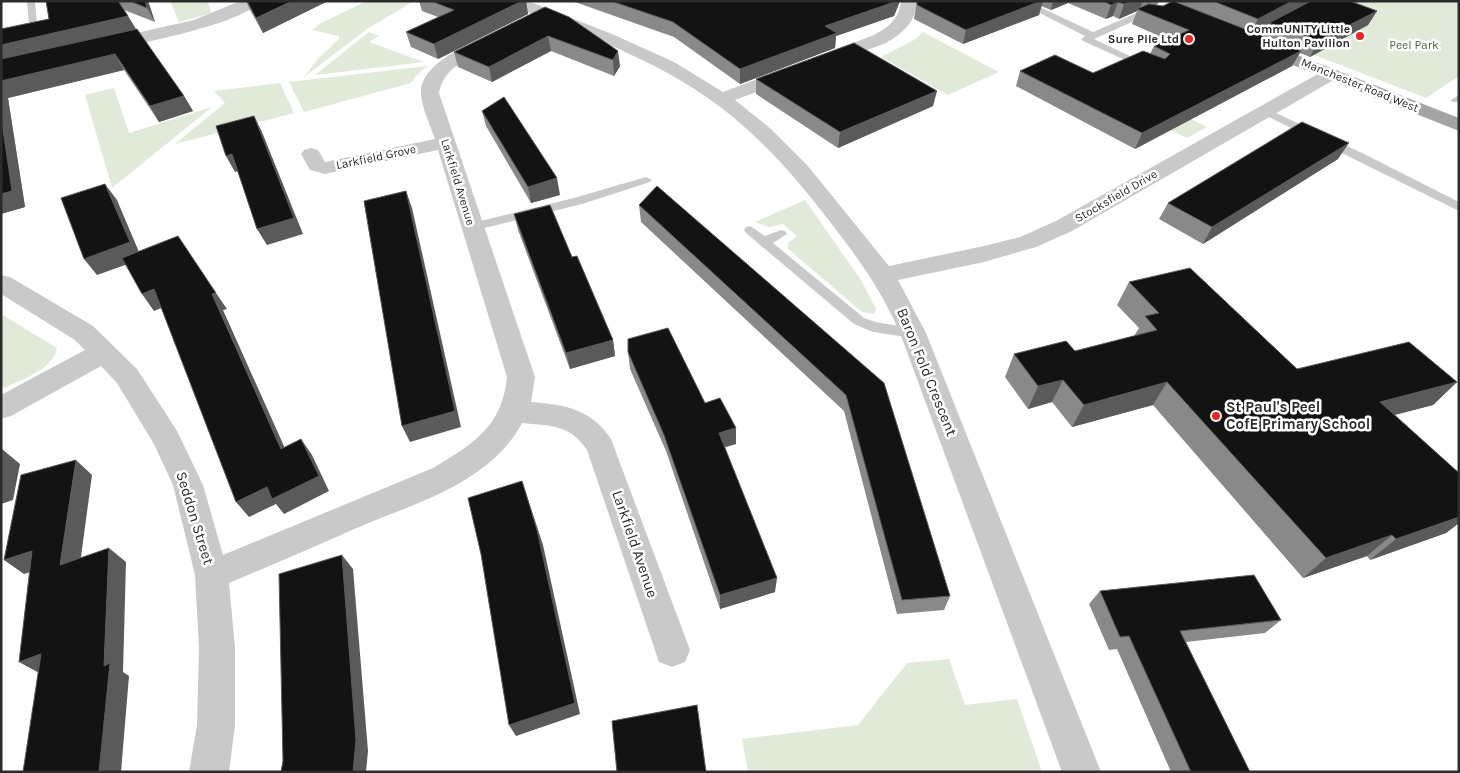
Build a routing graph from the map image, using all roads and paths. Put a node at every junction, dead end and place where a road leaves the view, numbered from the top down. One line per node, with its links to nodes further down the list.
1 (30, 1): 9 (lane)
2 (252, 1): 13 (street)
3 (513, 1): 7 (street, Baron Fold Crescent)
4 (909, 1): 16 (street)
5 (1020, 1): 11 (lane)
6 (1161, 8): 11 (lane)
7 (546, 14): 16 (street, Baron Fold Crescent); 19 (street, Larkfield Avenue)
8 (1292, 16): 12 (lane)
9 (34, 24)
10 (1229, 33): 12 (main road, Manchester Road West)
11 (1093, 36): 14 (lane)
12 (1246, 40): 15 (main road, Manchester Road West)
13 (89, 50)
14 (1157, 70)
15 (1331, 74): 17 (street, Stocksfield Drive); 18 (main road, Manchester Road West)
16 (722, 100): 27 (street, Baron Fold Crescent)
17 (1265, 111): 22 (lane); 27 (street, Stocksfield Drive)
18 (1459, 125)
19 (447, 142): 20 (street, Larkfield Grove); 23 (street, Larkfield Avenue)
20 (311, 154)
21 (646, 180): 23 (lane)
22 (1459, 207)
23 (472, 227): 32 (street, Larkfield Avenue)
24 (750, 230): 26 (lane)
25 (781, 234): 26 (lane)
26 (764, 242): 29 (lane)
27 (883, 275): 29 (street, Baron Fold Crescent)
28 (1, 283): 30 (street, Seddon Street)
29 (913, 333): 36 (street, Baron Fold Crescent)
30 (104, 352): 31 (street); 33 (street, Seddon Street)
31 (1, 408)
32 (515, 411): 33 (street, Larkfield Avenue); 34 (street, Larkfield Avenue)
33 (212, 575): 35 (street, Seddon Street)
34 (672, 650)
35 (209, 772)
36 (1082, 772)

